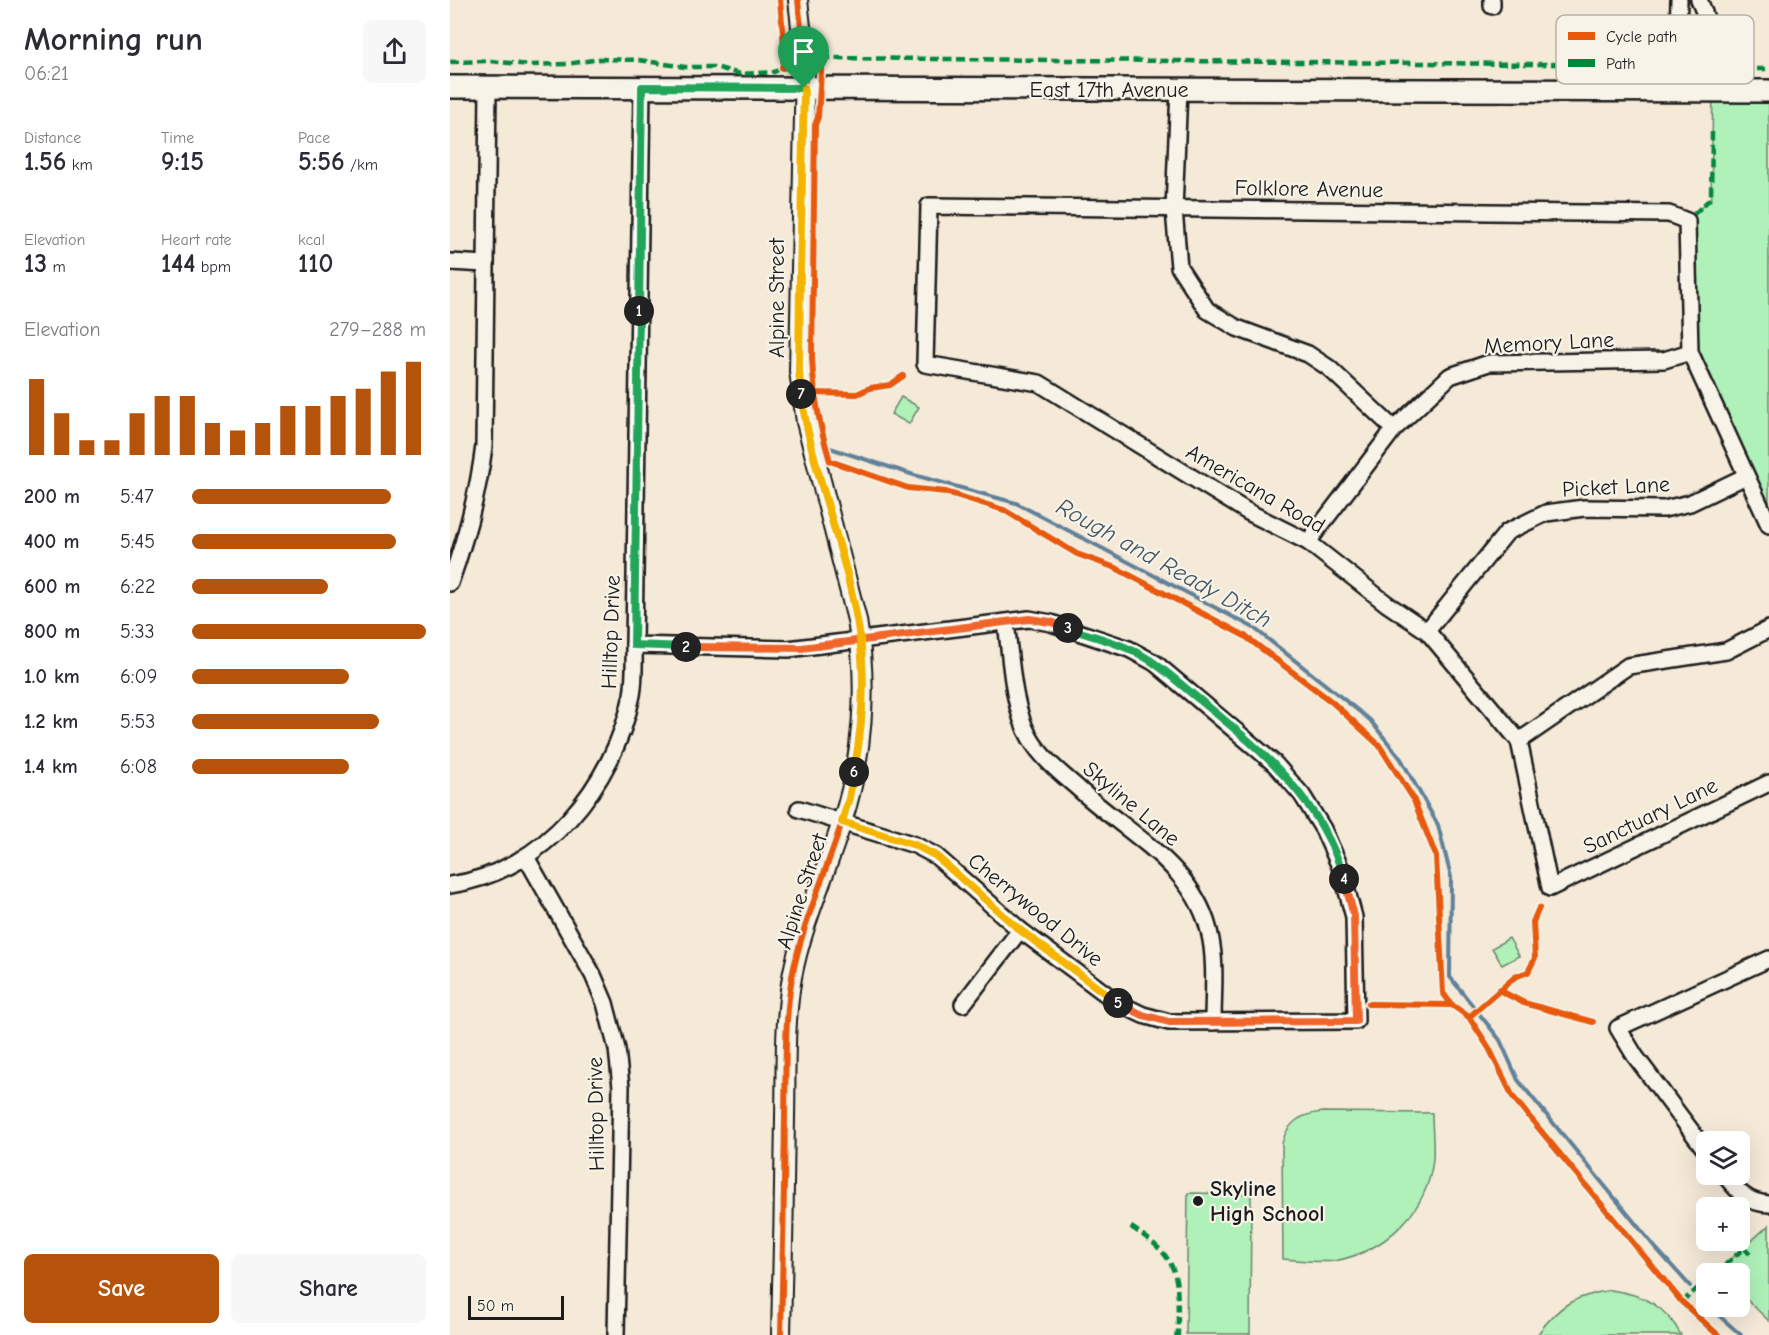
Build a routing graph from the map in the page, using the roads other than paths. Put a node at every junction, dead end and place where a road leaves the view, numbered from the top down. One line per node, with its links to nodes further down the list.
1 (798, 0): 11 (street, Alpine Street)
2 (1679, 0): 4 (street)
3 (1699, 0): 5 (street)
4 (1679, 15)
5 (1707, 15)
6 (1680, 84): 13 (street)
7 (1713, 84): 14 (street)
8 (450, 87): 9 (main road, East 17th Avenue)
9 (488, 87): 10 (main road, East 17th Avenue); 19 (street)
10 (642, 87): 11 (main road, East 17th Avenue); 30 (street, Hilltop Drive)
11 (804, 88): 12 (main road, East 17th Avenue); 29 (street, Alpine Street)
12 (1179, 89): 13 (main road, East 17th Avenue); 17 (street)
13 (1680, 90): 14 (main road, East 17th Avenue)
14 (1713, 91): 15 (main road, East 17th Avenue)
15 (1769, 91)
16 (929, 206): 17 (street, Folklore Avenue); 24 (street, Americana Road)
17 (1174, 210): 20 (street, Folklore Avenue); 21 (street)
18 (450, 262): 19 (street)
19 (486, 264): 25 (street)
20 (1690, 352): 21 (street, Memory Lane); 22 (street)
21 (1394, 429): 24 (street, Memory Lane)
22 (1746, 476): 23 (street); 28 (street, Picket Lane)
23 (1769, 525)
24 (1308, 542): 28 (street, Americana Road)
25 (450, 583)
26 (1006, 623): 29 (street); 41 (street, Skyline Lane); 41 (street, Cherrywood Drive)
27 (1769, 629): 31 (street)
28 (1427, 631): 31 (street, Americana Road)
29 (861, 641): 30 (street); 34 (street, Alpine Street)
30 (634, 645): 35 (street, Hilltop Drive)
31 (1520, 741): 37 (street, Americana Road)
32 (1769, 783): 37 (street, Sanctuary Lane)
33 (799, 808): 34 (street, Cherrywood Drive)
34 (842, 822): 38 (street, Cherrywood Drive); 46 (street, Alpine Street)
35 (526, 857): 36 (street); 45 (street, Hilltop Drive)
36 (450, 885)
37 (1550, 888)
38 (1020, 930): 40 (street); 41 (street, Cherrywood Drive)
39 (1769, 959): 42 (street)
40 (963, 1004)
41 (1213, 1022)
42 (1696, 1137)
43 (1733, 1185): 44 (street)
44 (1769, 1204)
45 (616, 1335)
46 (781, 1335)

